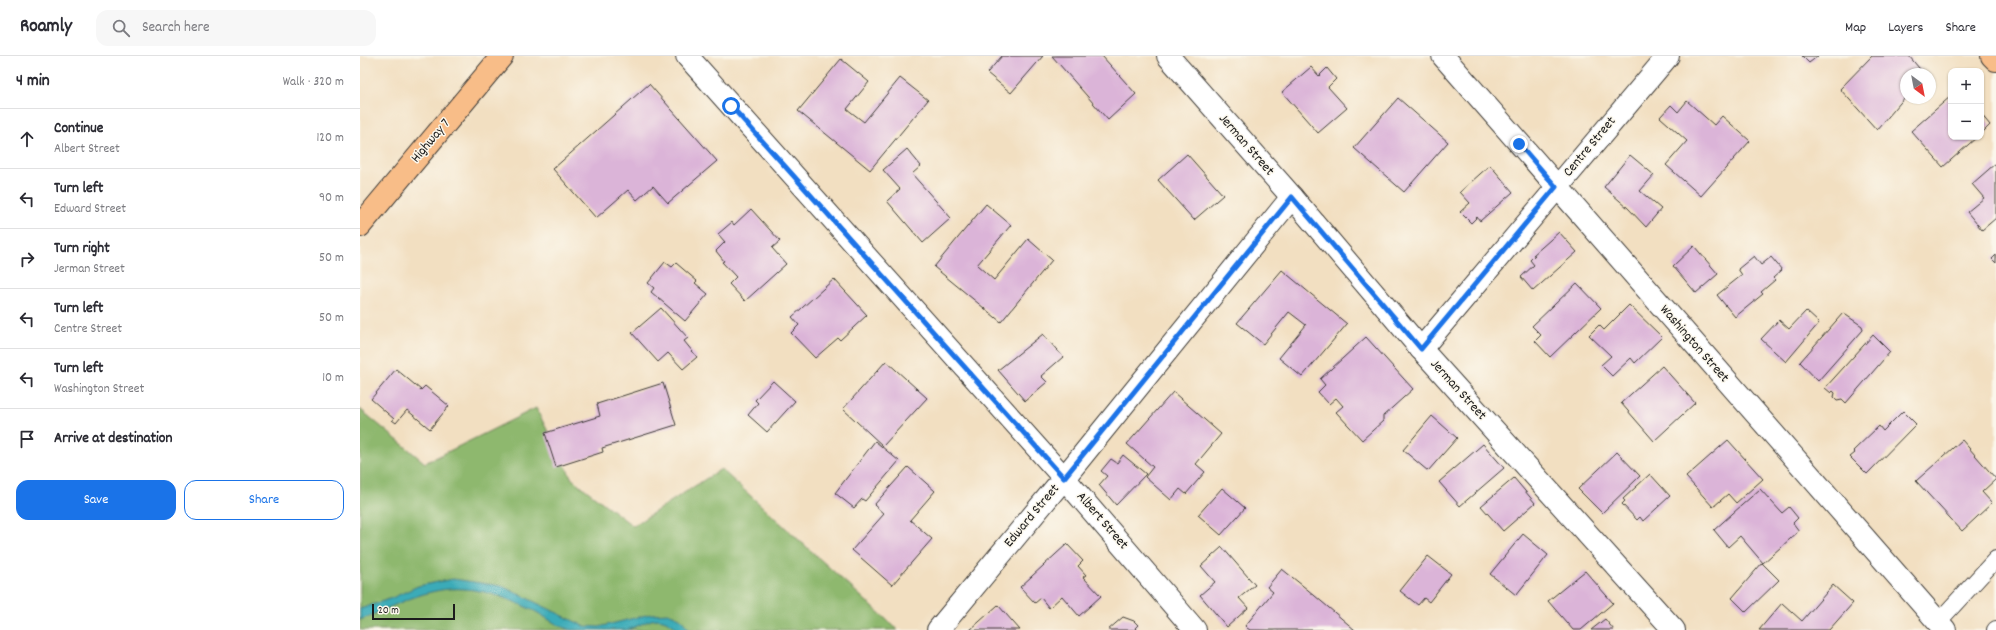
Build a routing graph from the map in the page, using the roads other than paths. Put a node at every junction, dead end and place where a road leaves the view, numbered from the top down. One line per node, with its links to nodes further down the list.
1 (502, 56): 10 (main road, Highway 7)
2 (687, 56): 12 (street, Albert Street)
3 (1168, 56): 9 (street, Jerman Street)
4 (1443, 56): 8 (street, Washington Street)
5 (1668, 56): 8 (street, Centre Street)
6 (1992, 56): 7 (main road)
7 (1996, 60)
8 (1556, 187): 11 (street, Centre Street); 14 (street, Washington Street)
9 (1292, 197): 11 (street, Jerman Street); 12 (street, Edward Street)
10 (360, 226)
11 (1421, 349): 17 (street, Jerman Street)
12 (1064, 478): 15 (street, Edward Street); 16 (street, Albert Street)
13 (1996, 559): 14 (lane)
14 (1942, 626)
15 (938, 630)
16 (1196, 630)
17 (1674, 630)

